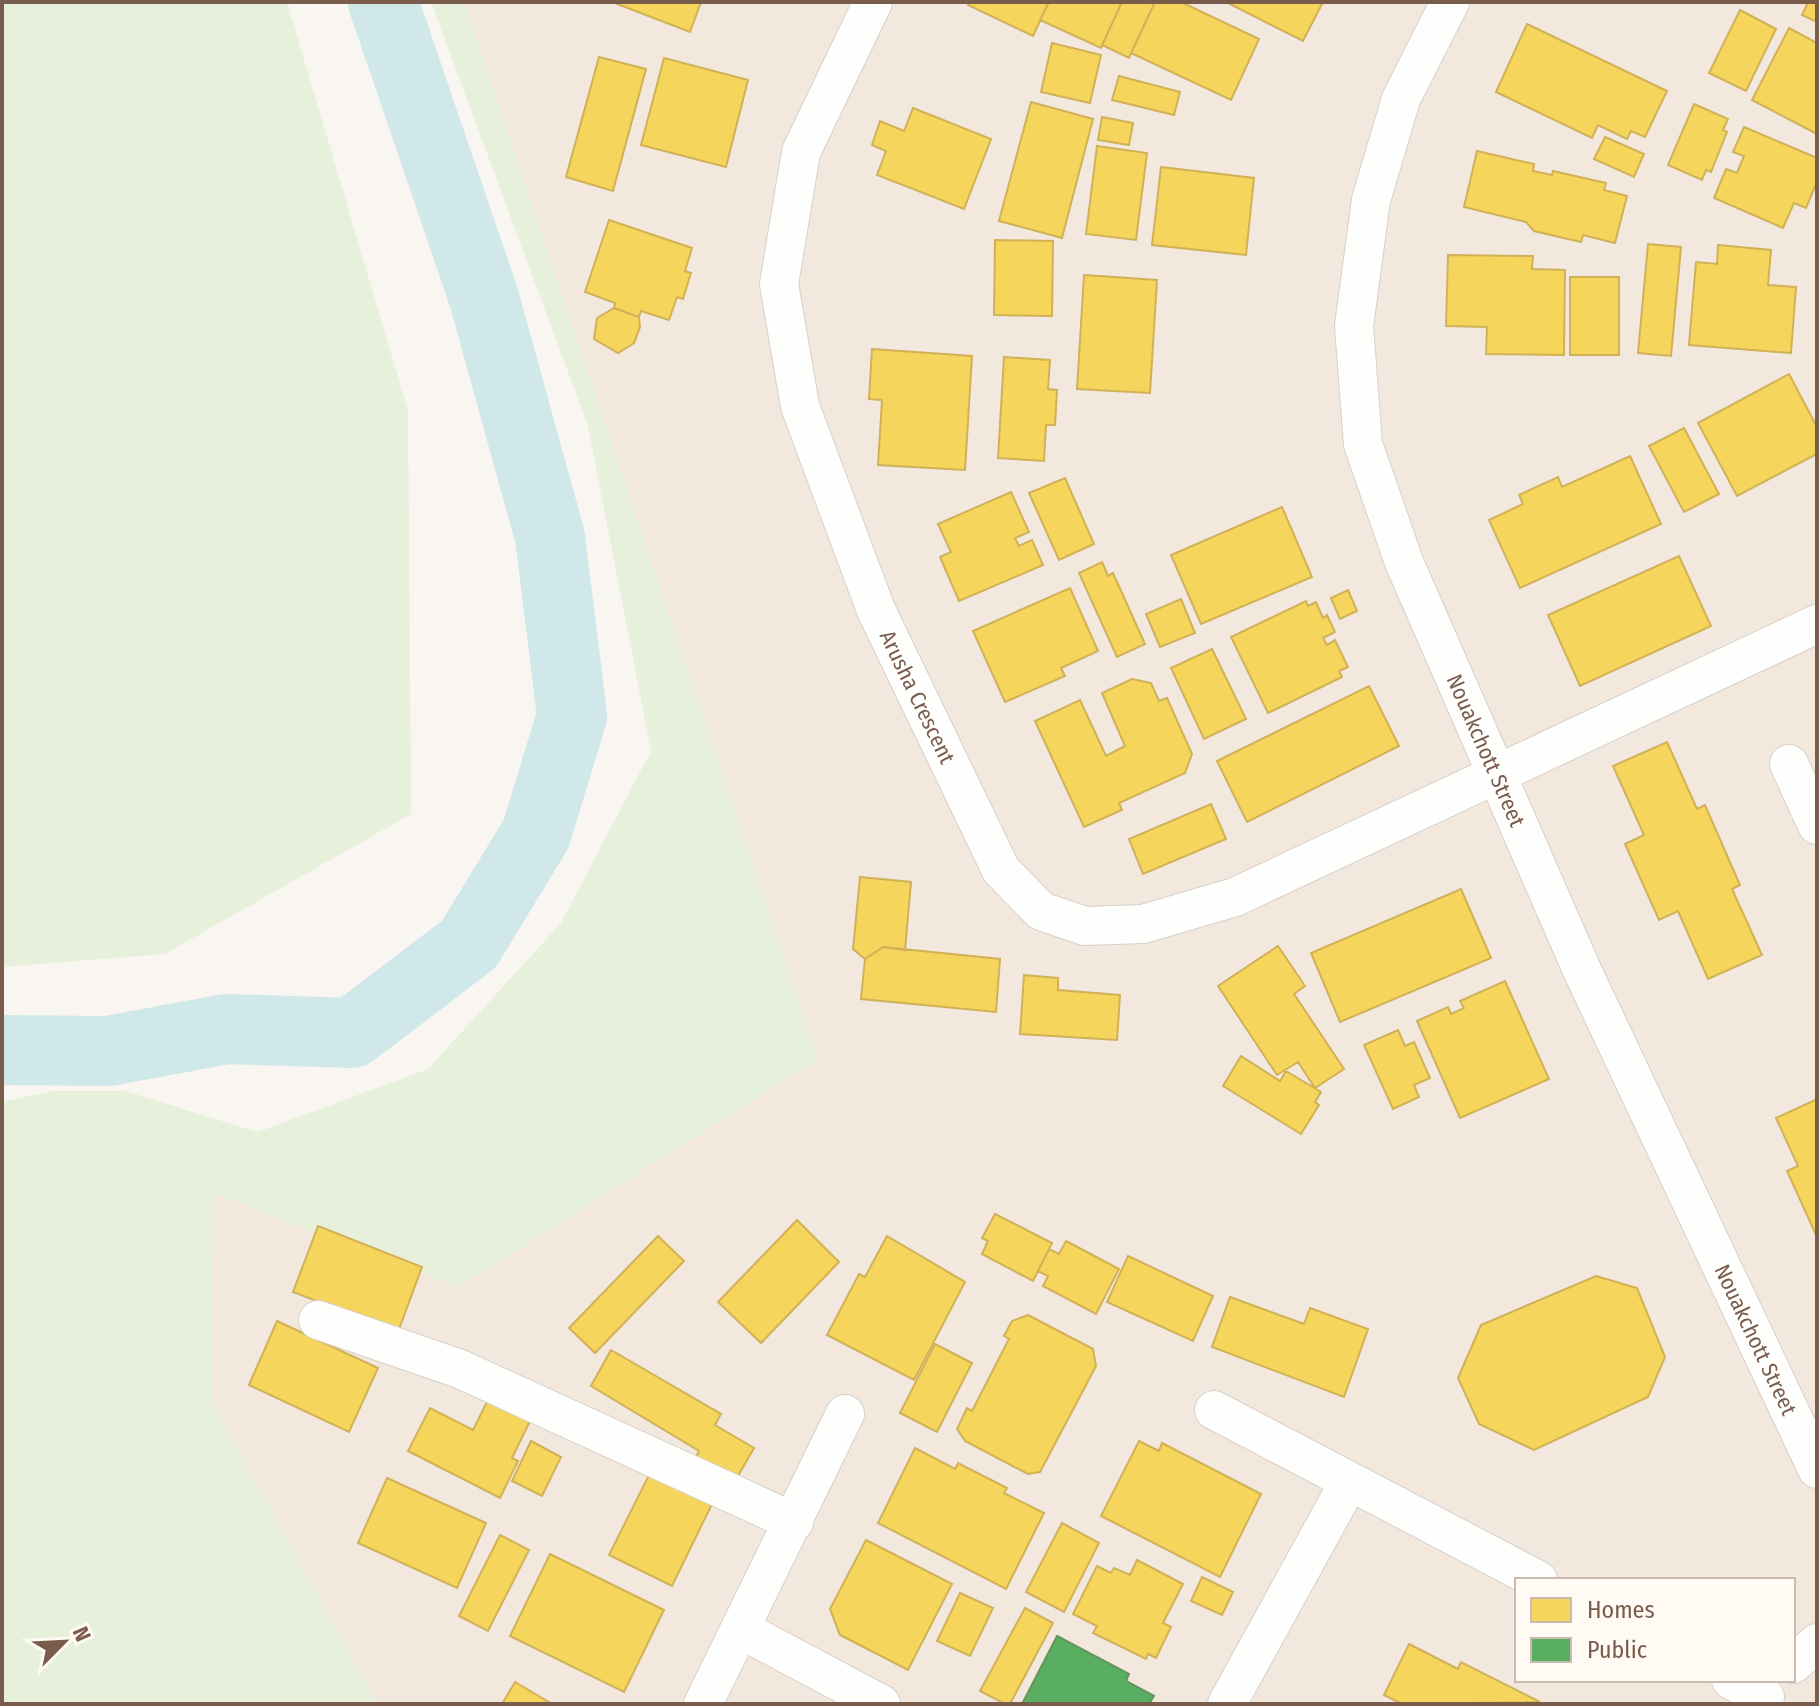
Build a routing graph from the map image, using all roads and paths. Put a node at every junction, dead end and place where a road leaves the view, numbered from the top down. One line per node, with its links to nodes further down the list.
1 (873, 2): 5 (street, Arusha Crescent)
2 (1450, 2): 5 (street, Nouakchott Street)
3 (1817, 624): 5 (street, Arusha Crescent)
4 (1789, 764): 6 (street)
5 (1496, 773): 10 (street, Nouakchott Street)
6 (1817, 825)
7 (318, 1320): 12 (street)
8 (1214, 1410): 11 (street)
9 (845, 1414): 12 (street)
10 (1817, 1469)
11 (1349, 1482): 13 (street); 21 (street)
12 (794, 1522): 14 (street)
13 (1534, 1578)
14 (742, 1630): 19 (street); 20 (street)
15 (1817, 1643): 16 (street)
16 (1795, 1662)
17 (1736, 1682): 18 (street)
18 (1768, 1694)
19 (703, 1704)
20 (881, 1704)
21 (1227, 1704)

